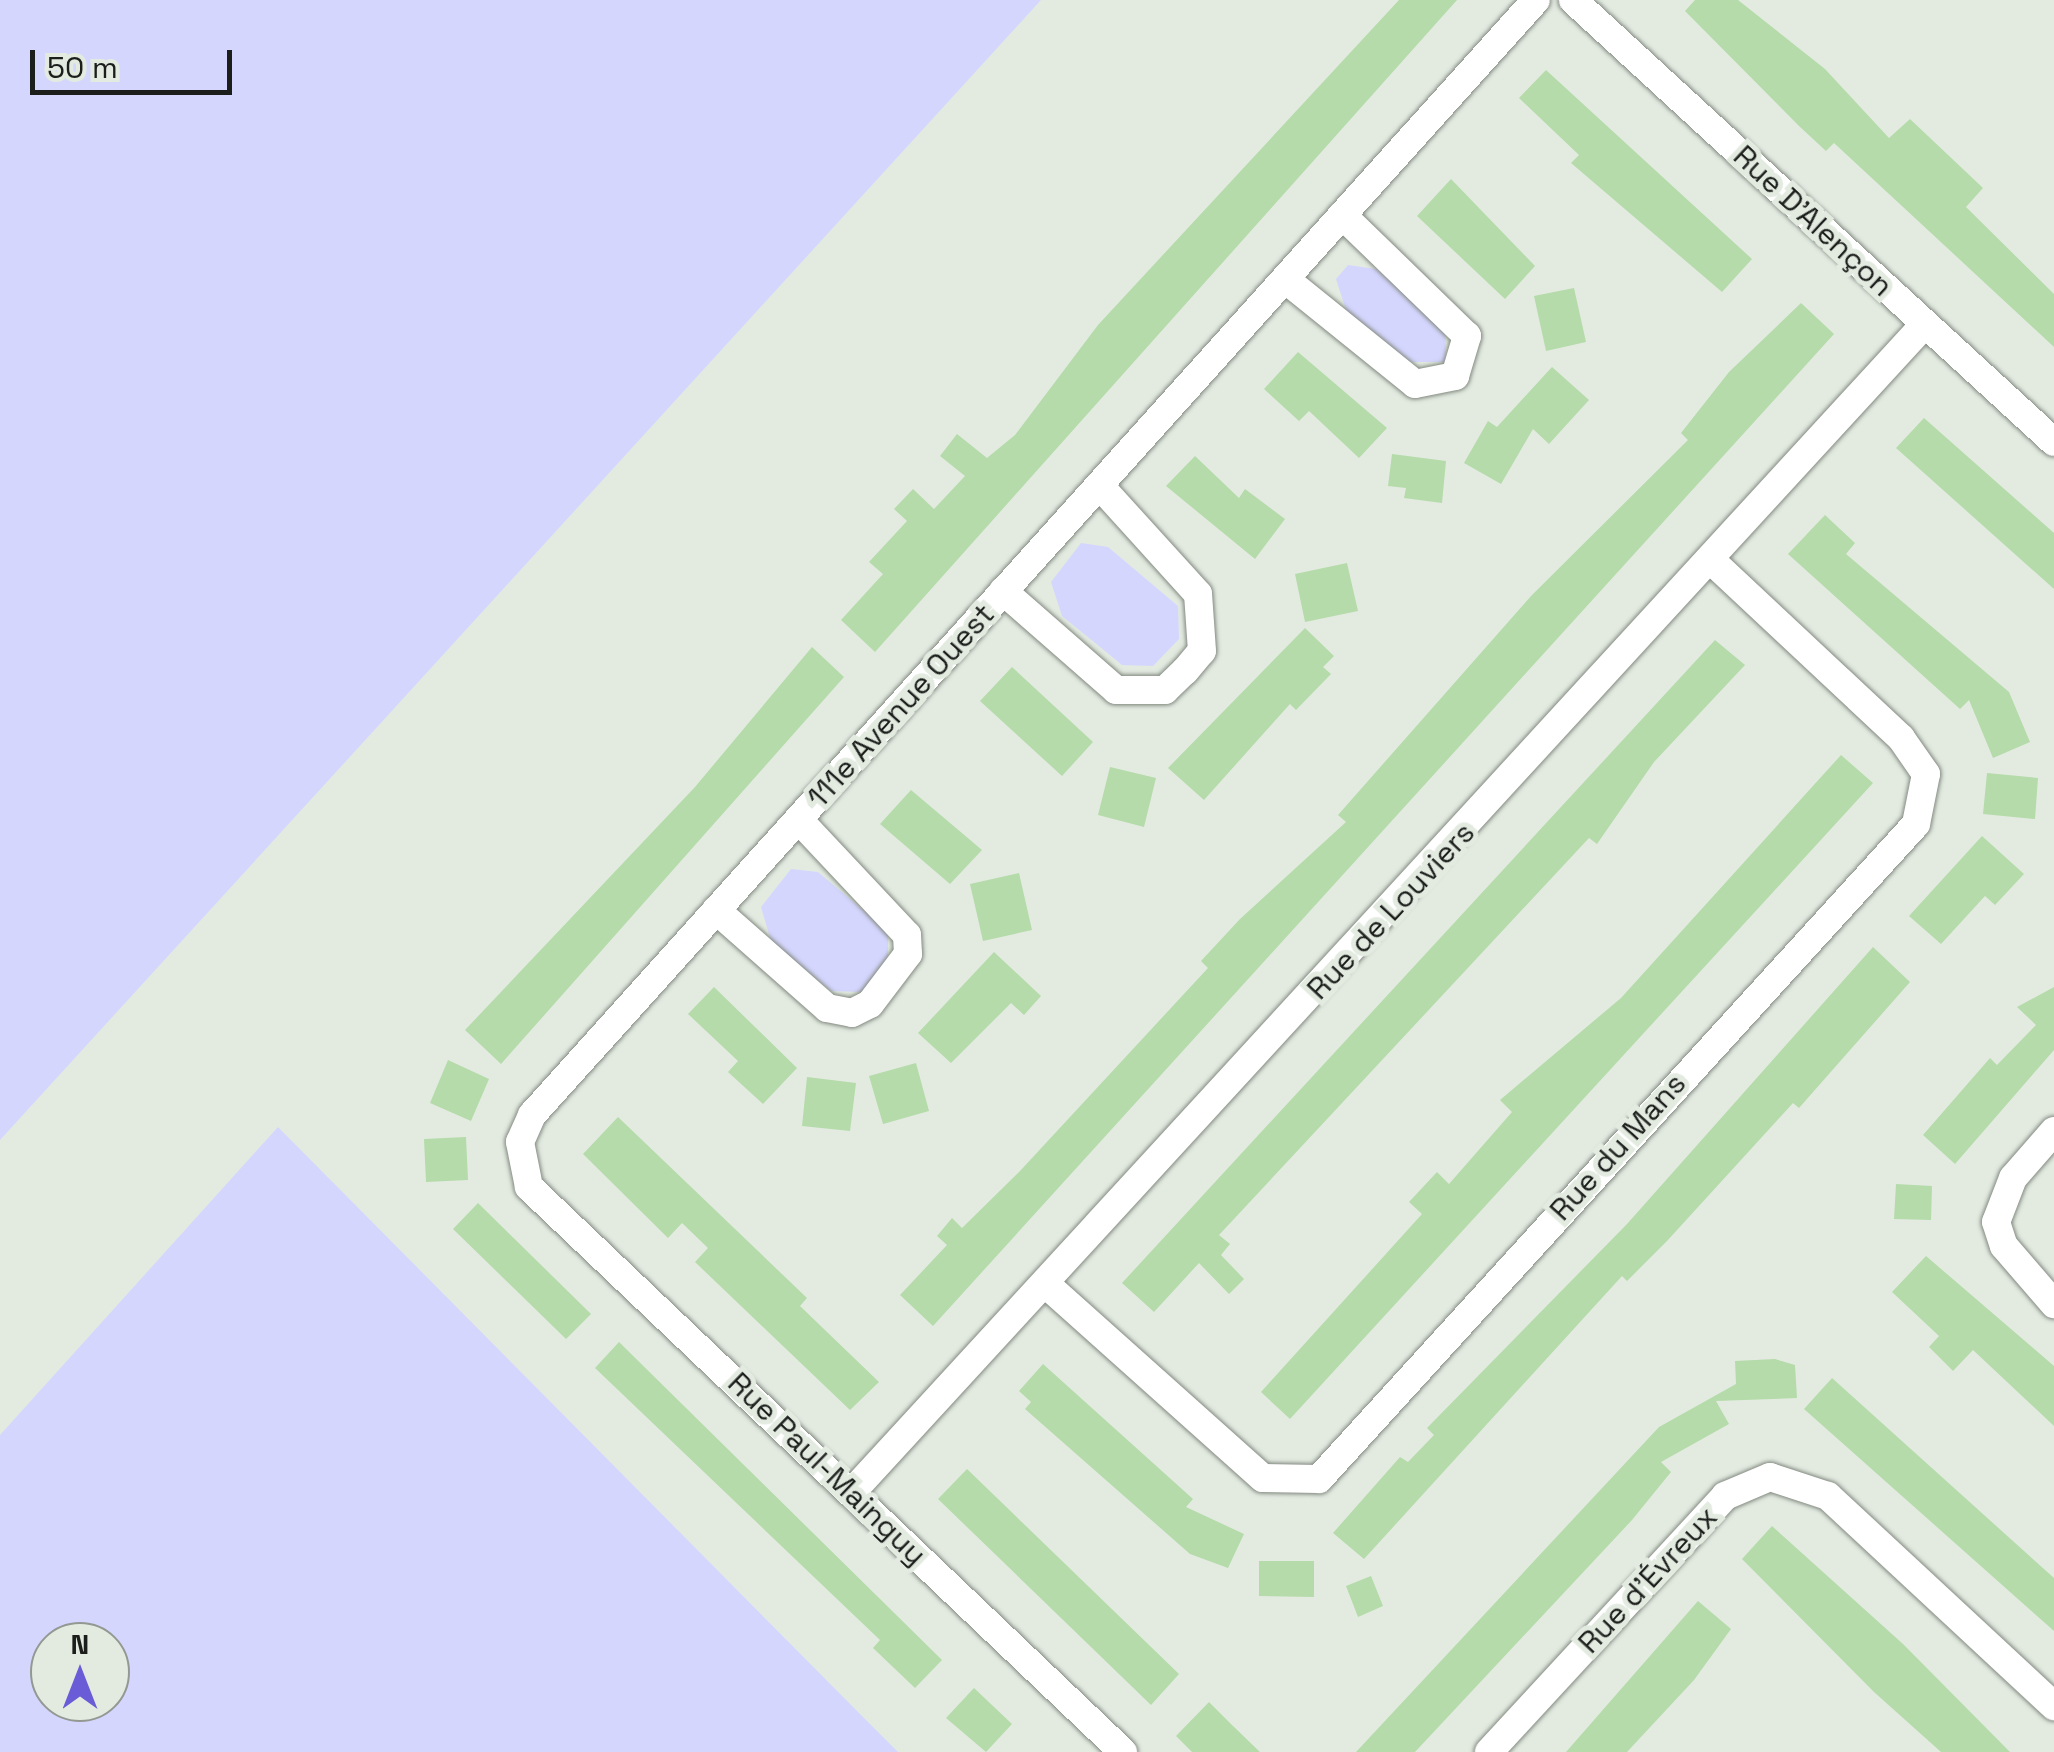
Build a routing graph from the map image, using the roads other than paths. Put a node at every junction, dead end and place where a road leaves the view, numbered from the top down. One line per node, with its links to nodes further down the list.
1 (1536, 0): 3 (street, 111e Avenue Ouest)
2 (1572, 0): 5 (street, Rue D'Alençon)
3 (1342, 215): 4 (street, 111e Avenue Ouest); 4 (street)
4 (1285, 279): 7 (street, 111e Avenue Ouest)
5 (1925, 324): 6 (street, Rue D'Alençon); 8 (street, Rue de Louviers)
6 (2054, 442)
7 (1099, 485): 9 (street, 111e Avenue Ouest); 9 (street, 111e Avenue Ouest)
8 (1712, 562): 14 (street, Rue de Louviers); 14 (street, Rue du Mans)
9 (1004, 591): 10 (street, 111e Avenue Ouest)
10 (799, 820): 11 (street, 111e Avenue Ouest); 11 (street, 111e Avenue Ouest)
11 (716, 910): 13 (street, 111e Avenue Ouest)
12 (2054, 1131): 15 (street)
13 (529, 1187): 16 (street, Rue Paul-Mainguy)
14 (1048, 1286): 16 (street, Rue de Louviers)
15 (2054, 1304)
16 (852, 1493): 18 (street, Rue Paul-Mainguy)
17 (2054, 1706): 19 (street, Rue d'Évreux)
18 (1122, 1752)
19 (1489, 1752)

